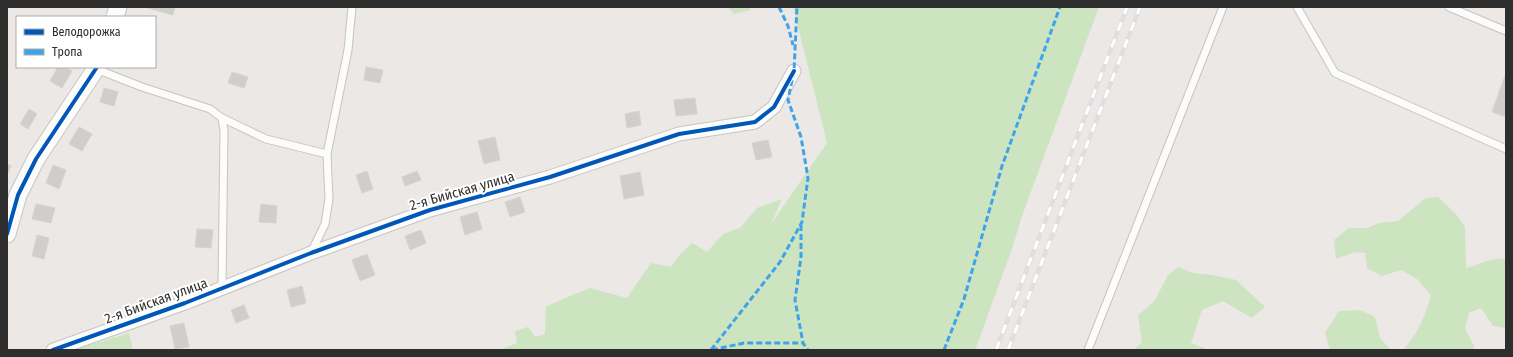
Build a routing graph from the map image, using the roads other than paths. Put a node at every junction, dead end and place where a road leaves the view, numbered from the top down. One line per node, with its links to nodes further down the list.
1 (352, 7): 10 (lane)
2 (1223, 7): 15 (lane)
3 (1297, 7): 9 (lane)
4 (1449, 7): 5 (lane)
5 (1506, 31)
6 (97, 68): 8 (lane); 11 (street)
7 (794, 71): 12 (street, 2-я Бийская улица)
8 (222, 118): 10 (lane); 13 (lane)
9 (1506, 149)
10 (327, 154): 12 (lane)
11 (7, 234)
12 (312, 253): 13 (street, 2-я Бийская улица)
13 (222, 288): 14 (street, 2-я Бийская улица)
14 (53, 350)
15 (1088, 350)

